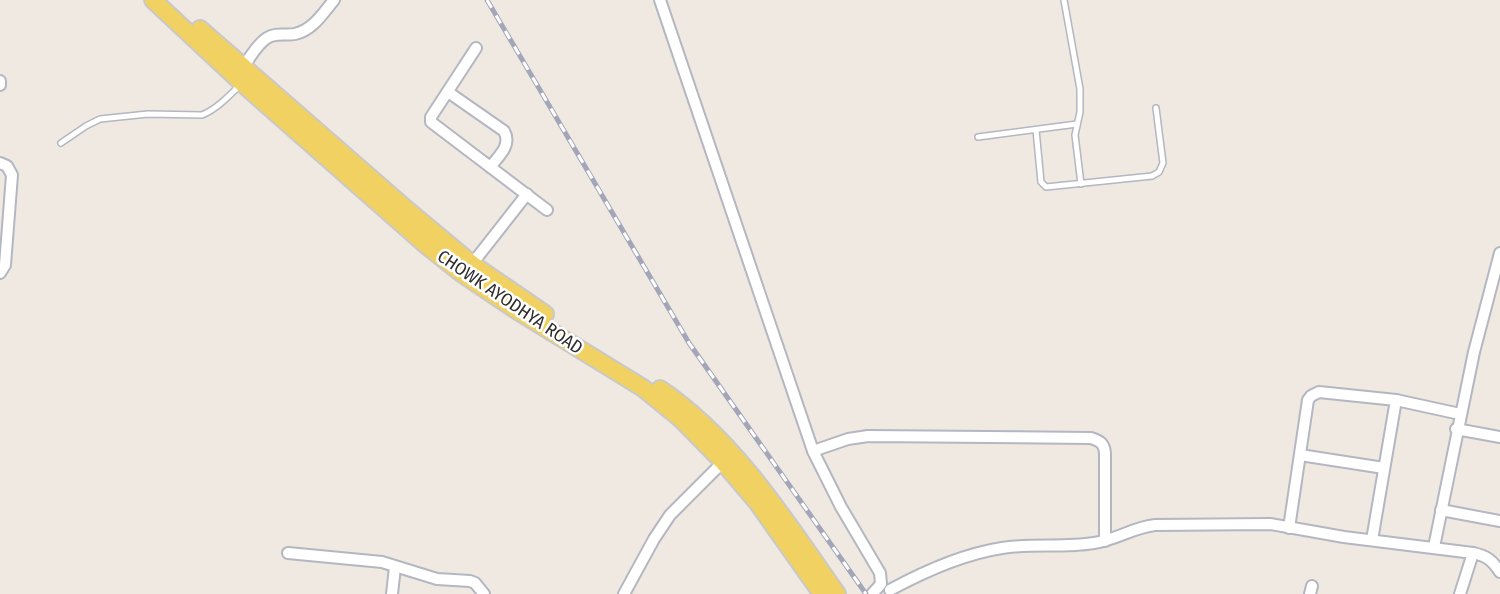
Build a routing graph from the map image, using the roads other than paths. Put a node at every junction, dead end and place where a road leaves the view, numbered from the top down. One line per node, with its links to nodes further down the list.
1 (153, 0): 7 (main road, CHOWK AYODHYA ROAD)
2 (168, 0): 7 (main road, CHOWK AYODHYA ROAD)
3 (334, 0): 7 (street)
4 (660, 0): 29 (street)
5 (1064, 0): 12 (lane)
6 (476, 48): 10 (street)
7 (242, 75): 15 (lane); 21 (main road, CHOWK AYODHYA ROAD)
8 (0, 81): 9 (street)
9 (0, 86)
10 (447, 92): 17 (street); 17 (street)
11 (1156, 108): 18 (lane)
12 (1077, 124): 13 (lane); 18 (lane)
13 (1036, 130): 14 (lane); 18 (lane)
14 (978, 137)
15 (61, 143)
16 (0, 163): 24 (street)
17 (490, 167): 19 (street)
18 (1081, 184)
19 (527, 194): 20 (street); 23 (street)
20 (547, 210)
21 (431, 239): 23 (main road, CHOWK AYODHYA ROAD); 31 (main road, CHOWK AYODHYA ROAD)
22 (1500, 254): 26 (street)
23 (472, 264): 48 (main road, CHOWK AYODHYA ROAD)
24 (0, 273)
25 (1396, 400): 26 (street); 30 (street); 32 (street)
26 (1460, 414): 27 (street)
27 (1456, 429): 28 (street); 33 (street)
28 (1500, 437)
29 (813, 451): 37 (street); 43 (street)
30 (1300, 455): 32 (street); 35 (street)
31 (723, 462): 46 (street); 47 (main road, CHOWK AYODHYA ROAD)
32 (1384, 468): 36 (street)
33 (1441, 510): 34 (street); 38 (street)
34 (1500, 521)
35 (1289, 528): 36 (street); 37 (street)
36 (1372, 540): 38 (street)
37 (1105, 541): 43 (street)
38 (1434, 547): 40 (street)
39 (288, 553): 41 (street)
40 (1473, 553): 42 (street); 50 (street)
41 (395, 567): 44 (street); 45 (street)
42 (1500, 572)
43 (889, 590): 49 (street)
44 (392, 594)
45 (484, 594)
46 (624, 594)
47 (822, 594)
48 (837, 594)
49 (872, 594)
50 (1460, 594)

